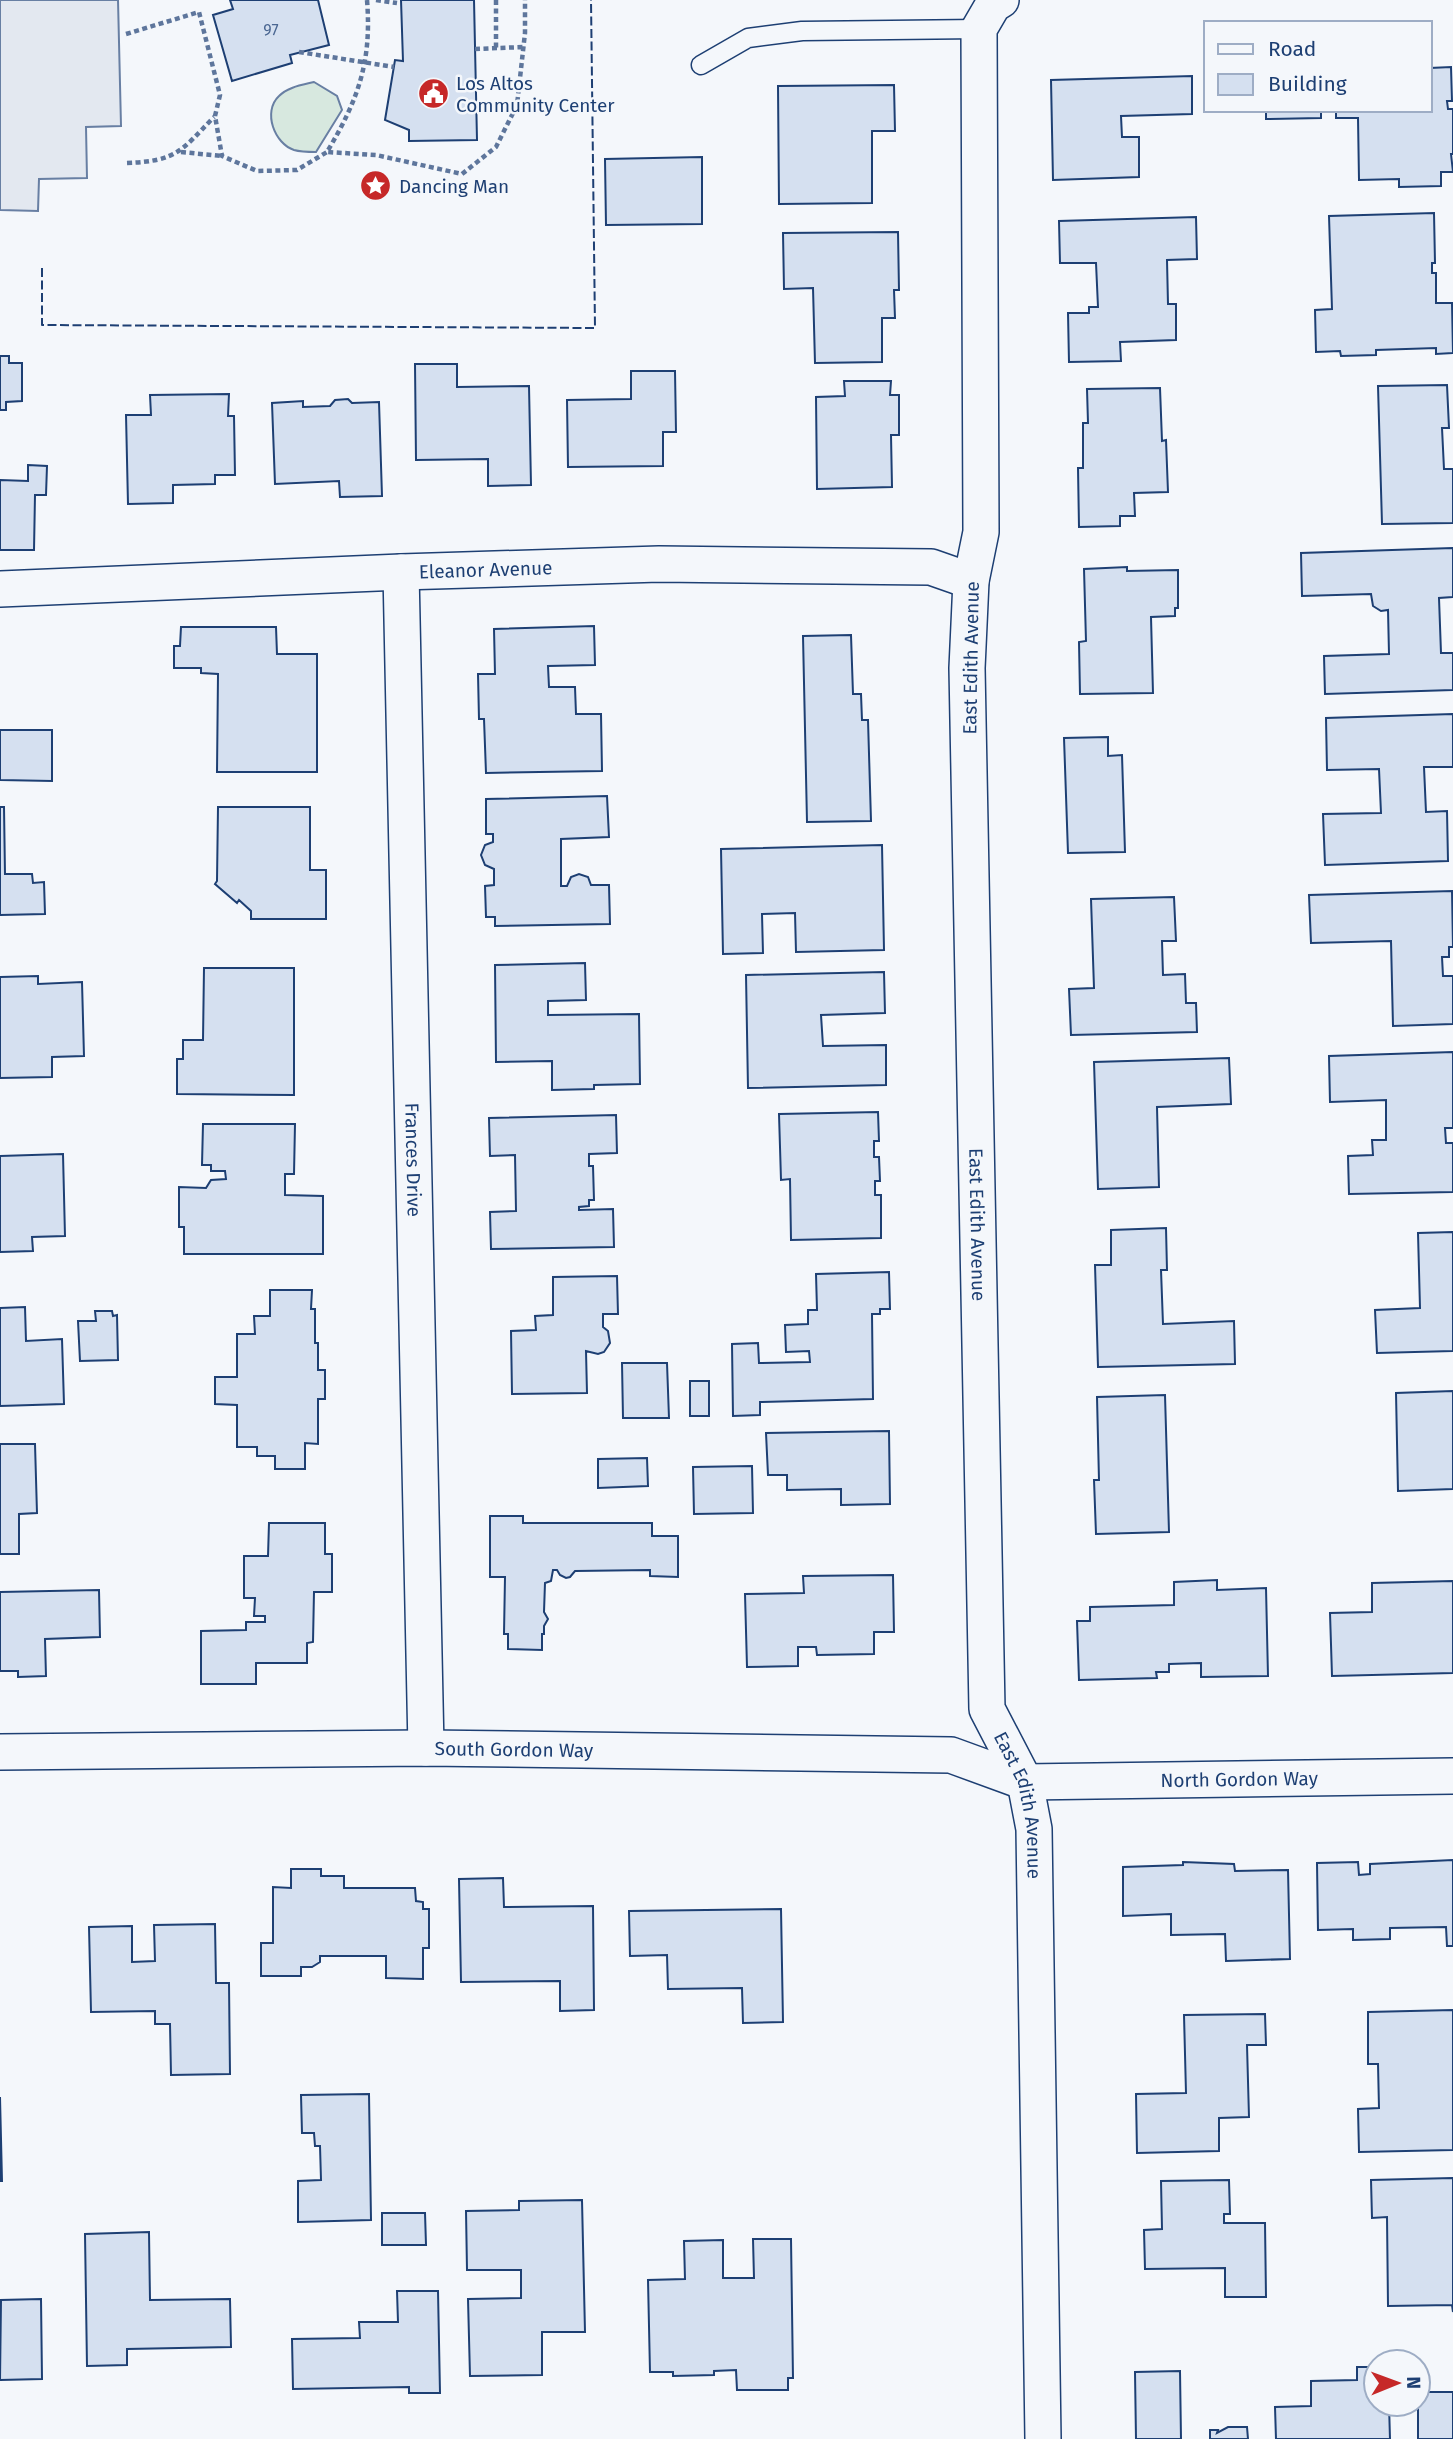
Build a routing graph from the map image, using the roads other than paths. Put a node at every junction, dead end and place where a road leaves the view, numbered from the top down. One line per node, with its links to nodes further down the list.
1 (991, 11): 2 (lane); 4 (street, East Edith Avenue)
2 (701, 65)
3 (401, 572): 4 (street, Eleanor Avenue); 5 (street, Eleanor Avenue); 6 (street, Frances Drive)
4 (971, 581): 9 (street, East Edith Avenue)
5 (0, 589)
6 (426, 1748): 7 (street, South Gordon Way); 9 (street, South Gordon Way)
7 (0, 1752)
8 (1453, 1776): 9 (street, North Gordon Way)
9 (1025, 1782): 10 (street, East Edith Avenue)
10 (1043, 2439)

